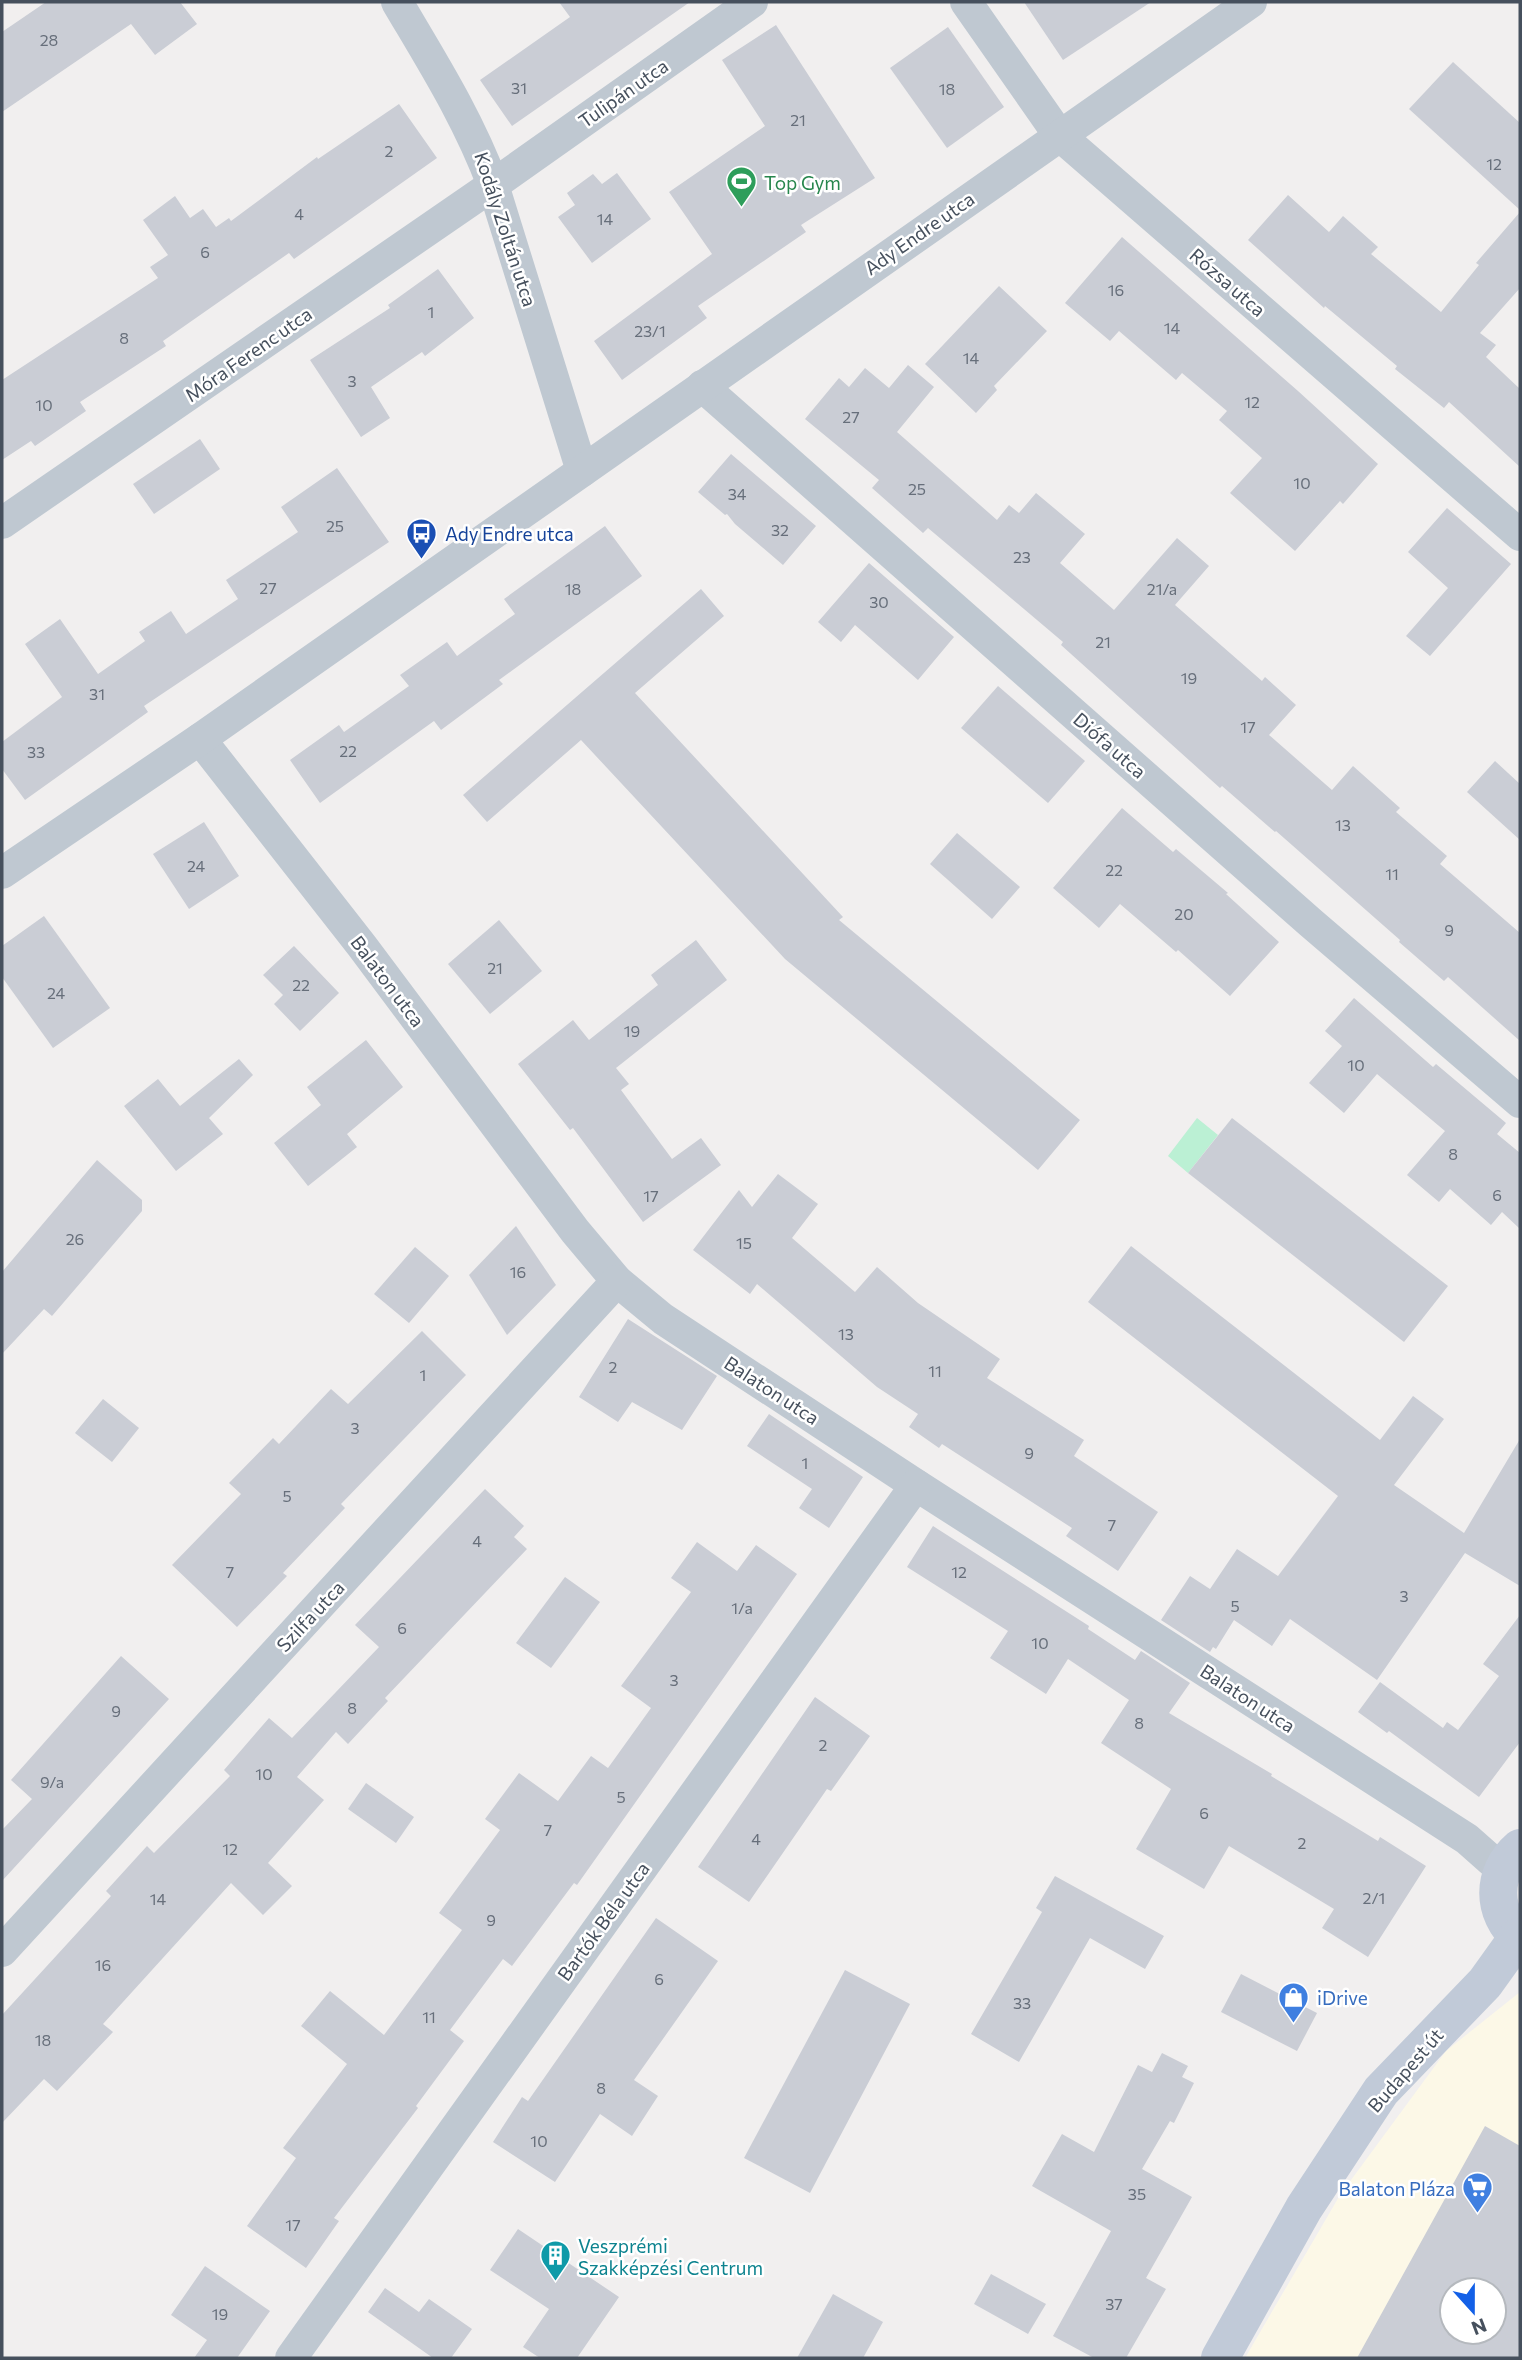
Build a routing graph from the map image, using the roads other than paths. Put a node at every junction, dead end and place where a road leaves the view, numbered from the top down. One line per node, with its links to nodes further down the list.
1 (397, 2): 6 (street, Kodály Zoltán utca)
2 (752, 2): 6 (street, Tulipán utca)
3 (966, 2): 5 (street, Rózsa utca)
4 (1251, 2): 5 (street, Ady Endre utca)
5 (1059, 135): 7 (street, Ady Endre utca); 10 (street, Rózsa utca)
6 (494, 185): 8 (street, Kodály Zoltán utca); 9 (street, Móra Ferenc utca)
7 (702, 386): 8 (street, Ady Endre utca); 13 (street, Diófa utca)
8 (582, 471): 11 (street, Ady Endre utca)
9 (2, 523)
10 (1520, 535)
11 (200, 739): 12 (street, Ady Endre utca); 14 (street, Balaton utca)
12 (4, 868)
13 (1520, 1101)
14 (617, 1281): 15 (street, Balaton utca); 18 (street, Szilfa utca)
15 (916, 1485): 16 (street, Balaton utca); 19 (street, Bartók Béla utca)
16 (1511, 1859): 17 (main road, Budapest út)
17 (1519, 1937): 20 (main road, Budapest út)
18 (2, 1951)
19 (291, 2358)
20 (1220, 2358)

